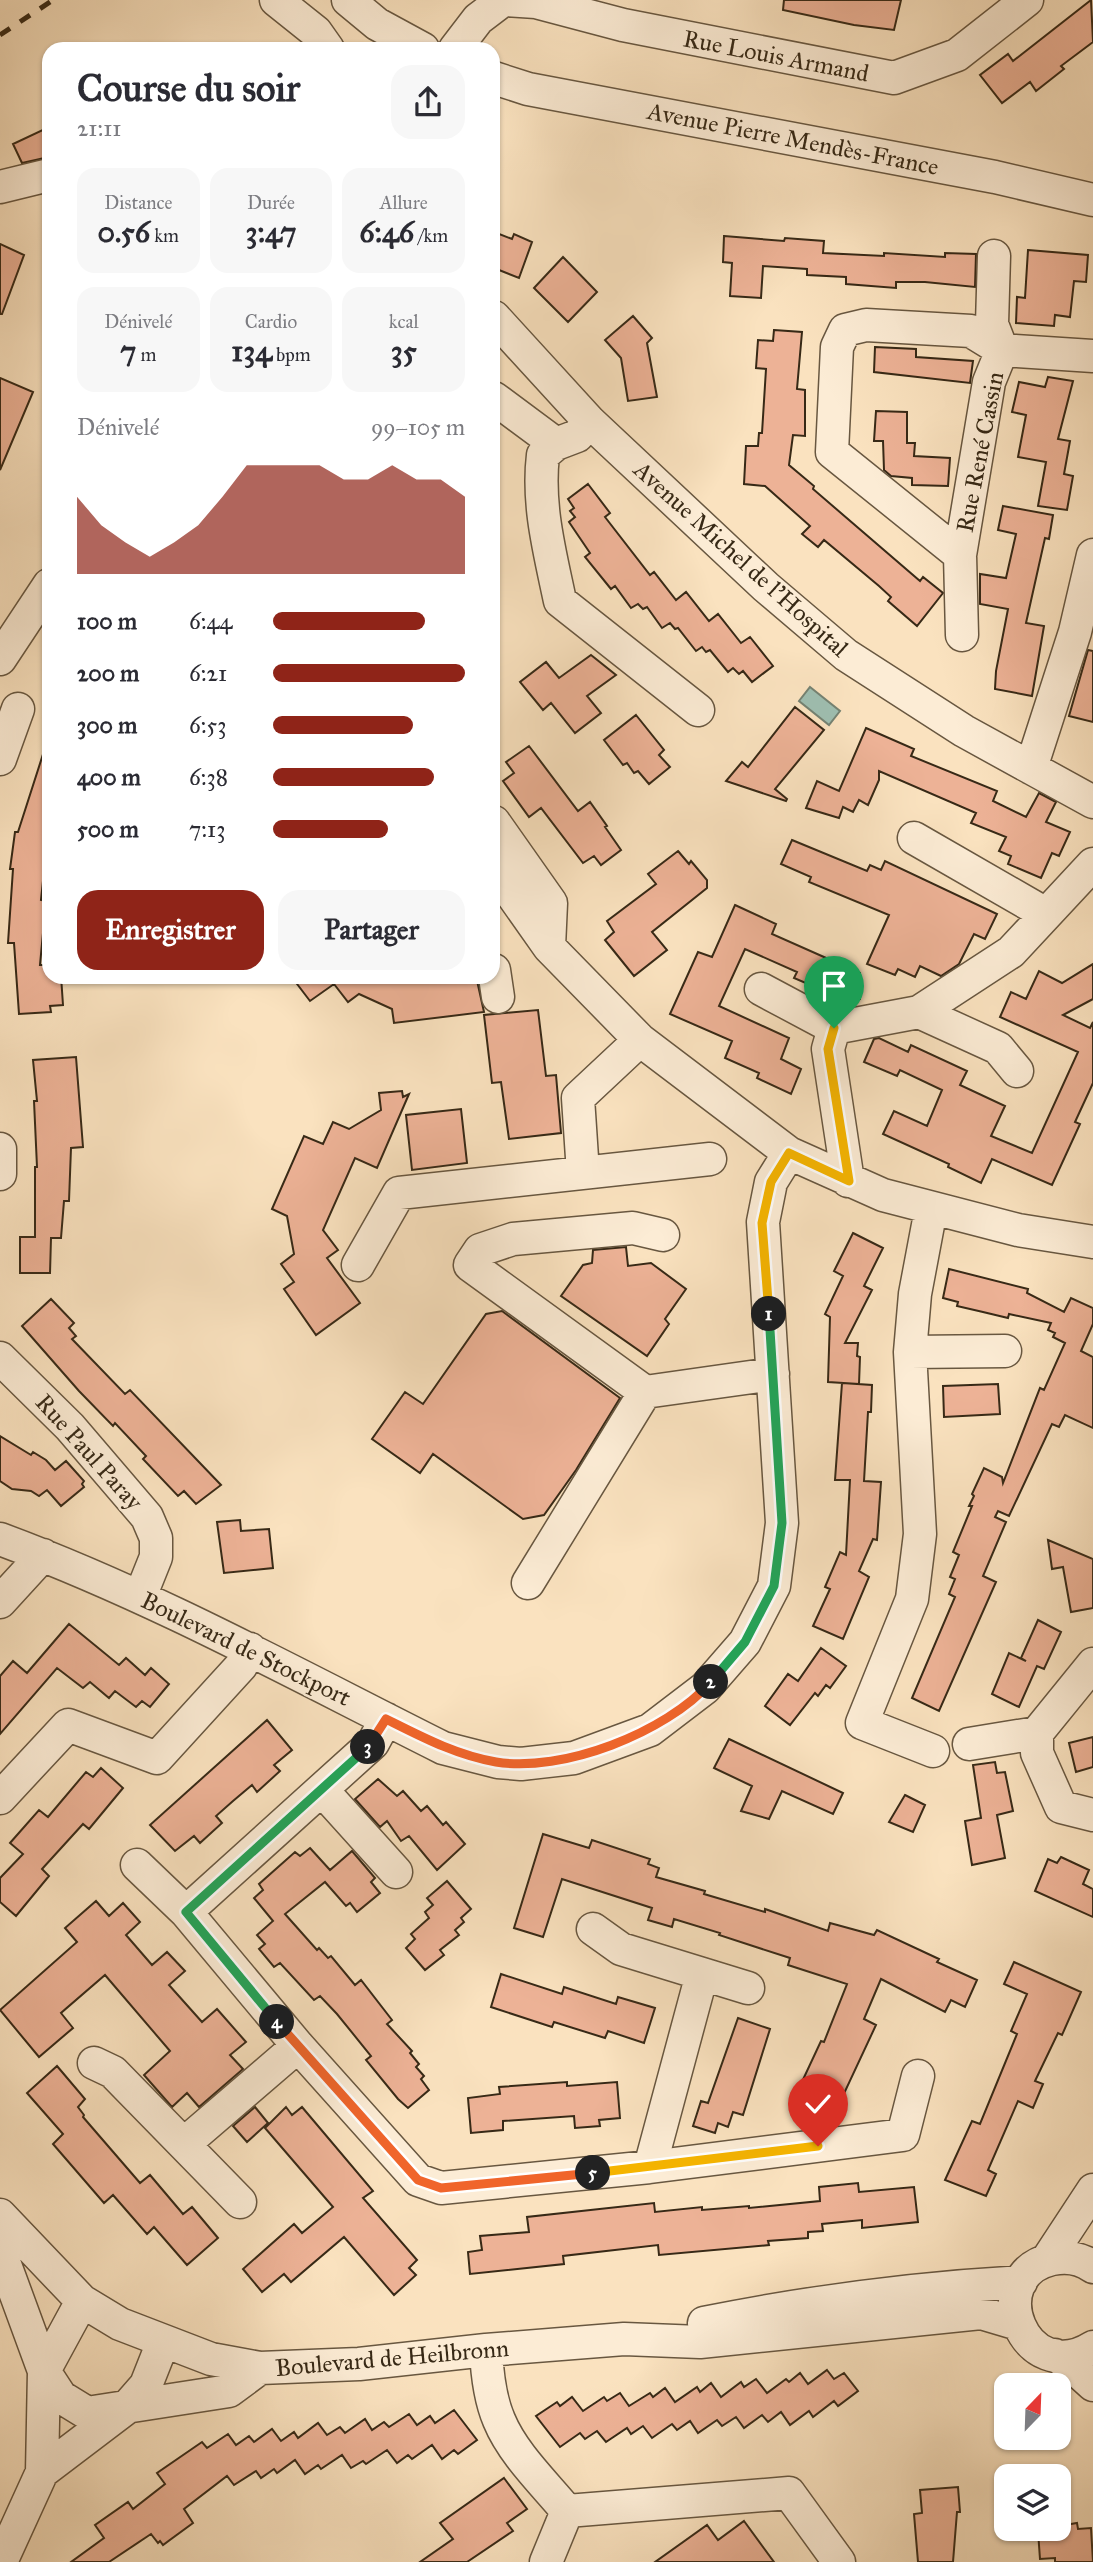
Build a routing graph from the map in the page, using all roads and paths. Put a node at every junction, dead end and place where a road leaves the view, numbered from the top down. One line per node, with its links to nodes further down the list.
1 (276, 0): 6 (street)
2 (348, 0): 7 (street)
3 (504, 0): 5 (street, Rue Louis Armand); 8 (street, Rue Louis Armand)
4 (1027, 0): 5 (street, Rue Louis Armand)
5 (623, 13)
6 (323, 42)
7 (410, 42)
8 (460, 42)
9 (500, 80): 12 (street, Avenue Pierre Mendès-France)
10 (42, 177): 11 (street)
11 (0, 187)
12 (1093, 200)
13 (994, 256): 15 (street, Rue René Cassin)
14 (500, 324): 18 (street, Avenue Michel de l'Hospital)
15 (1002, 350): 16 (street, Rue René Cassin); 20 (street, Rue René Cassin); 20 (street, Rue René Cassin)
16 (1093, 356)
17 (500, 402): 19 (street)
18 (590, 422): 19 (street); 29 (street, Avenue Michel de l'Hospital)
19 (556, 444): 27 (street)
20 (960, 555): 24 (street, Rue René Cassin)
21 (1093, 555): 23 (street)
22 (42, 596): 25 (street)
23 (1084, 634): 29 (street)
24 (962, 635)
25 (0, 659)
26 (18, 709): 28 (street)
27 (698, 710)
28 (0, 759)
29 (1031, 768): 30 (street, Avenue Michel de l'Hospital)
30 (1093, 802)
31 (500, 831): 36 (street)
32 (914, 838): 35 (street)
33 (1093, 864): 35 (street)
34 (500, 878): 36 (street)
35 (1046, 914): 38 (street)
36 (549, 947): 40 (street)
37 (761, 989): 39 (street)
38 (919, 1012): 39 (street); 41 (street)
39 (834, 1028): 47 (street)
40 (640, 1040): 43 (street); 45 (street)
41 (1017, 1071)
42 (0, 1149): 46 (street)
43 (789, 1153): 47 (street); 55 (street, Boulevard de Stockport)
44 (710, 1159): 45 (street)
45 (583, 1173): 51 (street)
46 (0, 1174)
47 (849, 1181): 48 (street)
48 (931, 1209): 49 (street); 53 (street)
49 (1091, 1233)
50 (663, 1235): 56 (street)
51 (358, 1265)
52 (1005, 1351): 53 (street)
53 (910, 1352): 67 (street)
54 (0, 1358): 60 (street, Rue Paul Paray)
55 (773, 1374): 56 (street); 64 (street, Boulevard de Stockport)
56 (645, 1392): 59 (street)
57 (0, 1539): 58 (street, Boulevard de Stockport)
58 (43, 1555): 60 (street, Boulevard de Stockport); 61 (street)
59 (528, 1583)
60 (140, 1597): 62 (street, Boulevard de Stockport)
61 (0, 1602)
62 (250, 1649): 64 (street, Boulevard de Stockport); 69 (street)
63 (1093, 1664): 65 (street)
64 (386, 1719): 68 (street)
65 (1037, 1733): 66 (street); 70 (street)
66 (969, 1744)
67 (933, 1751)
68 (321, 1790): 72 (street); 73 (street)
69 (0, 1798)
70 (1093, 1815)
71 (137, 1865): 73 (street)
72 (396, 1872)
73 (186, 1912): 77 (street)
74 (593, 1929): 75 (street)
75 (702, 1974): 76 (street); 81 (street)
76 (748, 1988)
77 (298, 2046): 80 (street); 81 (street)
78 (94, 2063): 80 (street)
79 (918, 2076): 81 (street)
80 (184, 2144): 83 (street)
81 (650, 2167)
82 (1093, 2190): 86 (street)
83 (240, 2202)
84 (0, 2215): 89 (street, Boulevard de Heilbronn)
85 (0, 2251): 97 (street)
86 (1047, 2260): 87 (street); 88 (street)
87 (1093, 2267)
88 (1021, 2281): 90 (street); 91 (street, Boulevard de Heilbronn)
89 (82, 2301): 92 (street, Boulevard de Heilbronn); 97 (street)
90 (1018, 2324): 91 (street, Boulevard de Heilbronn); 95 (street)
91 (624, 2339): 94 (street, Boulevard de Heilbronn)
92 (163, 2342): 96 (street, Boulevard de Heilbronn); 99 (street)
93 (1093, 2347): 95 (street)
94 (486, 2350): 96 (street, Boulevard de Heilbronn); 101 (street)
95 (1055, 2356): 98 (street)
96 (260, 2368): 99 (street)
97 (44, 2371): 99 (street); 100 (street)
98 (1093, 2385)
99 (125, 2409): 100 (street)
100 (42, 2472): 102 (street)
101 (568, 2511): 103 (street); 104 (street)
102 (1, 2562)
103 (546, 2562)
104 (839, 2562)

